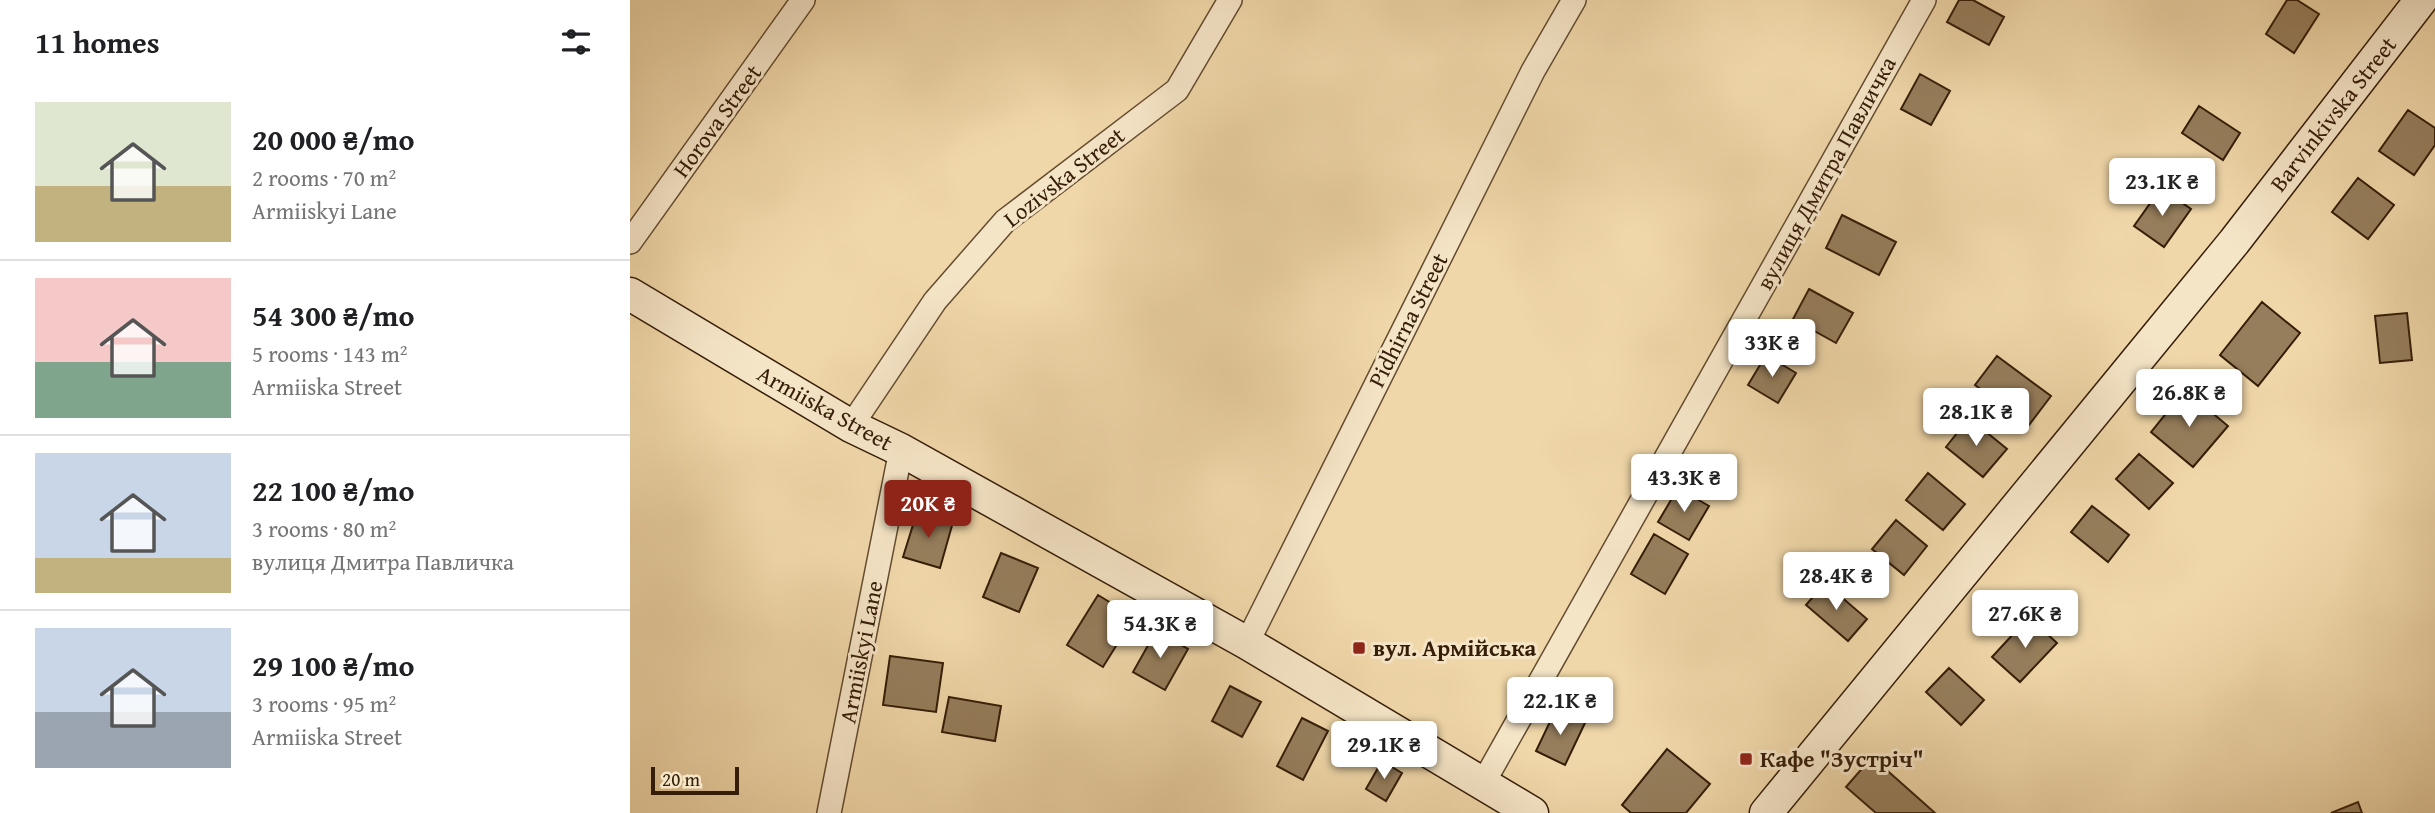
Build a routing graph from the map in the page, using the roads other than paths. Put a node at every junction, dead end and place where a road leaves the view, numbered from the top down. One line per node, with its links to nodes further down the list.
1 (803, 0): 6 (street, Horova Street)
2 (1230, 0): 8 (street, Lozivska Street)
3 (1574, 0): 10 (street, Pidhirna Street)
4 (1924, 0): 11 (street, вулиця Дмитра Павличка)
5 (2421, 0): 14 (street, Barvinkivska Street)
6 (630, 242)
7 (630, 294): 8 (street, Armiiska Street)
8 (851, 426): 9 (street, Armiiska Street)
9 (901, 450): 10 (street, Armiiska Street); 12 (street, Armiiskyi Lane)
10 (1247, 643): 11 (street, Armiiska Street)
11 (1482, 785): 13 (street, Armiiska Street)
12 (829, 813)
13 (1532, 813)
14 (1766, 813)

